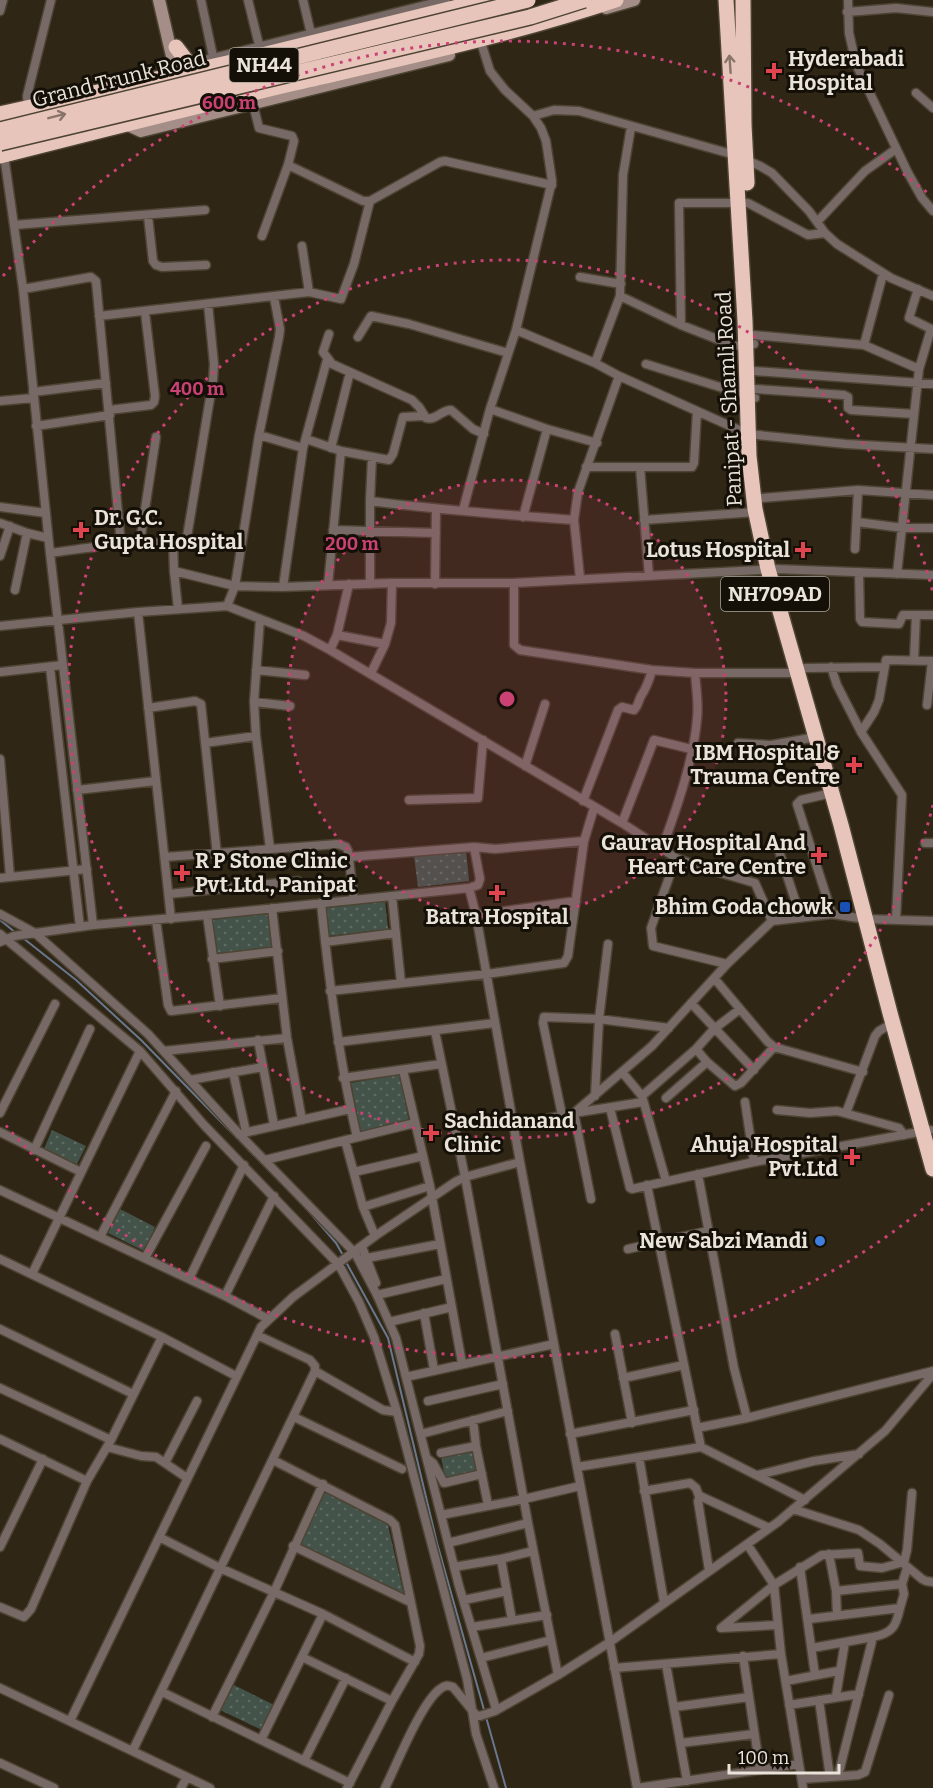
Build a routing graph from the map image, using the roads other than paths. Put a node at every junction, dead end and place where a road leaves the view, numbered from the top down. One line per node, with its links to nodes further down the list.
1 (3, 0): 17 (street)
2 (51, 0): 27 (street)
3 (159, 0): 24 (street)
4 (165, 0): 22 (street)
5 (201, 0): 24 (street)
6 (248, 0): 23 (street)
7 (303, 0): 20 (street)
8 (446, 0): 20 (street)
9 (486, 0): 20 (highway)
10 (528, 0): 34 (highway, Grand Trunk Road / NH44, one-way to 10, bridge)
11 (616, 0): 16 (highway)
12 (634, 0): 21 (street)
13 (726, 0): 37 (highway, Panipat - Shamli Road / NH709AD, one-way to 13)
14 (743, 0): 37 (highway, Panipat - Shamli Road / NH709AD)
15 (848, 0): 18 (street)
16 (589, 3): 21 (highway); 36 (highway, Grand Trunk Road / NH44, bridge)
17 (0, 11)
18 (847, 12): 19 (street); 35 (street)
19 (933, 12)
20 (312, 37): 23 (highway)
21 (481, 43): 26 (highway); 31 (street)
22 (176, 47): 24 (highway)
23 (261, 50): 24 (highway)
24 (196, 67): 27 (highway); 29 (street)
25 (916, 93): 28 (street)
26 (251, 99): 29 (highway); 32 (street); 38 (street)
27 (28, 108): 30 (highway)
28 (933, 108)
29 (184, 109): 32 (highway)
30 (0, 114)
31 (533, 116): 33 (street); 39 (street)
32 (126, 124): 36 (highway)
33 (631, 127): 37 (street); 53 (street)
34 (0, 130)
35 (896, 149): 43 (street); 45 (street)
36 (1, 151): 46 (street)
37 (741, 157): 41 (highway, Panipat - Shamli Road / NH709AD); 45 (street)
38 (288, 165): 40 (street); 48 (street)
39 (552, 185): 40 (street); 65 (street)
40 (370, 201): 56 (street)
41 (743, 204): 47 (street); 63 (street); 68 (highway, Panipat - Shamli Road / NH709AD)
42 (205, 210): 44 (street)
43 (933, 211)
44 (148, 216): 46 (street); 50 (street)
45 (817, 222): 47 (street)
46 (14, 225): 55 (street)
47 (825, 233): 51 (street)
48 (262, 236)
49 (302, 246): 56 (street)
50 (206, 265)
51 (883, 274): 54 (street); 69 (street)
52 (580, 277): 53 (street)
53 (621, 284): 57 (street)
54 (918, 289): 58 (street); 64 (street)
55 (23, 290): 62 (street); 81 (street)
56 (309, 292): 59 (street)
57 (620, 296): 63 (street); 72 (street)
58 (933, 296)
59 (274, 297): 60 (street); 92 (street)
60 (208, 304): 61 (street); 126 (street)
61 (145, 312): 62 (street); 86 (street)
62 (99, 316): 79 (street)
63 (681, 325): 68 (street)
64 (932, 329): 74 (street)
65 (516, 330): 70 (street); 72 (street)
66 (329, 334): 71 (street)
67 (358, 337): 70 (street)
68 (751, 341): 69 (street); 75 (highway, Panipat - Shamli Road / NH709AD); 82 (highway, Panipat - Shamli Road / NH709AD)
69 (864, 345): 74 (street)
70 (508, 353): 84 (street)
71 (327, 360): 76 (street); 95 (street)
72 (595, 363): 77 (street)
73 (646, 364): 82 (street)
74 (919, 369): 78 (street)
75 (754, 371): 78 (street); 82 (highway, Panipat - Shamli Road / NH709AD)
76 (350, 372): 88 (street); 98 (street)
77 (619, 376): 85 (street); 96 (street)
78 (918, 382): 80 (street); 87 (street)
79 (106, 383): 81 (street); 86 (street)
80 (933, 384)
81 (33, 395): 83 (street); 89 (street)
82 (752, 395): 87 (street); 93 (highway, Panipat - Shamli Road / NH709AD)
83 (0, 401)
84 (490, 409): 90 (street); 91 (street)
85 (697, 411): 93 (street); 103 (street)
86 (109, 413): 89 (street); 128 (street)
87 (914, 414): 97 (street)
88 (424, 416): 91 (street); 101 (street)
89 (36, 426): 112 (street)
90 (547, 429): 96 (street); 113 (street)
91 (484, 434): 111 (street)
92 (259, 435): 95 (street); 145 (street)
93 (752, 435): 97 (street); 108 (highway, Panipat - Shamli Road / NH709AD)
94 (156, 437): 127 (street)
95 (304, 443): 98 (street); 146 (street)
96 (597, 443): 102 (street)
97 (911, 447): 99 (street); 105 (street)
98 (331, 448): 100 (street)
99 (933, 449)
100 (340, 451): 101 (street); 121 (street)
101 (372, 458): 107 (street)
102 (586, 467): 103 (street); 114 (street)
103 (640, 467): 115 (street)
104 (858, 490): 105 (street); 108 (street); 116 (street)
105 (906, 494): 106 (street); 119 (street)
106 (933, 495)
107 (370, 501): 110 (street); 122 (street)
108 (759, 505): 115 (street); 132 (highway, Panipat - Shamli Road / NH709AD)
109 (0, 507): 112 (street)
110 (436, 510): 111 (street); 123 (street)
111 (463, 510): 113 (street)
112 (46, 513): 125 (street)
113 (523, 517): 114 (street)
114 (574, 520): 138 (street)
115 (644, 520): 137 (street)
116 (857, 522): 119 (street); 129 (street)
117 (0, 523): 118 (street)
118 (10, 526): 124 (street); 131 (street)
119 (903, 528): 120 (street); 135 (street)
120 (933, 528)
121 (333, 530): 122 (street); 144 (street)
122 (370, 530): 123 (street); 142 (street)
123 (436, 533): 143 (street)
124 (27, 534): 125 (street); 147 (street)
125 (48, 538): 130 (street)
126 (173, 540): 127 (street); 133 (street)
127 (140, 543): 128 (street)
128 (121, 544): 130 (street)
129 (855, 549)
130 (50, 553): 154 (street)
131 (0, 556)
132 (772, 569): 134 (street); 137 (street); 167 (highway, Panipat - Shamli Road / NH709AD)
133 (174, 571): 145 (street); 149 (street)
134 (859, 572): 135 (street); 151 (street)
135 (897, 574): 136 (street)
136 (933, 575)
137 (649, 576): 138 (street)
138 (580, 578): 140 (street)
139 (392, 583): 142 (street); 143 (street); 157 (street)
140 (514, 583): 143 (street); 166 (street)
141 (349, 584): 142 (street); 144 (street); 156 (street)
142 (370, 584)
143 (435, 584)
144 (328, 585): 146 (street)
145 (235, 586): 146 (street); 148 (street)
146 (283, 587)
147 (15, 590)
148 (227, 606): 149 (street); 153 (street)
149 (178, 609): 150 (street)
150 (138, 612): 154 (street); 176 (street)
151 (916, 615): 152 (street); 159 (street)
152 (933, 615)
153 (260, 619): 158 (street); 165 (street)
154 (58, 620): 155 (street); 161 (street)
155 (0, 626)
156 (337, 635): 157 (street); 158 (street)
157 (385, 644): 169 (street)
158 (330, 650): 169 (street)
159 (914, 660): 160 (street); 164 (street)
160 (933, 661): 174 (street)
161 (63, 665): 162 (street); 188 (street)
162 (50, 667): 168 (street); 204 (street)
163 (831, 667): 164 (street); 167 (street); 177 (street)
164 (884, 667): 177 (street)
165 (256, 670): 171 (street); 172 (street)
166 (652, 670): 170 (street); 191 (street)
167 (801, 671): 170 (street); 179 (highway, Panipat - Shamli Road / NH709AD); 221 (highway, Panipat - Shamli Road / NH709AD)
168 (0, 672)
169 (371, 673): 180 (street)
170 (695, 673): 183 (street)
171 (305, 675)
172 (254, 702): 175 (street); 178 (street)
173 (545, 704): 186 (street)
174 (927, 705)
175 (290, 706)
176 (148, 708): 181 (street); 187 (street)
177 (861, 732): 223 (street)
178 (256, 736): 181 (street); 197 (street)
179 (816, 736): 182 (street); 189 (highway, Panipat - Shamli Road / NH709AD)
180 (483, 740): 186 (street); 190 (street)
181 (206, 743): 199 (street)
182 (738, 743)
183 (692, 749): 193 (street); 196 (street)
184 (0, 759): 185 (street)
185 (0, 765): 205 (street)
186 (525, 766): 191 (street)
187 (156, 781): 188 (street); 200 (street)
188 (77, 790): 203 (street)
189 (832, 793): 216 (street); 221 (highway, Panipat - Shamli Road / NH709AD)
190 (409, 800)
191 (583, 801): 192 (street)
192 (594, 808): 193 (street); 194 (street)
193 (622, 823): 196 (street)
194 (584, 841): 195 (street); 212 (street)
195 (474, 847): 201 (street); 208 (street)
196 (662, 848): 202 (street)
197 (270, 849): 199 (street); 201 (street)
198 (779, 851): 219 (street)
199 (217, 855): 200 (street)
200 (165, 857): 209 (street)
201 (349, 857): 211 (street)
202 (676, 858): 224 (street); 235 (street)
203 (87, 869): 204 (street); 226 (street)
204 (73, 871): 205 (street); 227 (street)
205 (10, 876): 206 (street)
206 (0, 878)
207 (298, 881): 209 (street)
208 (469, 888): 210 (street); 218 (street)
209 (169, 894): 220 (street)
210 (392, 896): 211 (street); 229 (street)
211 (354, 900): 213 (street)
212 (576, 901): 218 (street); 236 (street)
213 (321, 903): 214 (street); 231 (street)
214 (272, 908): 217 (street); 233 (street)
215 (0, 914): 228 (street)
216 (832, 914): 219 (street); 221 (street)
217 (207, 915): 220 (street); 234 (street)
218 (476, 915): 236 (street)
219 (798, 917): 224 (street)
220 (171, 919): 222 (street)
221 (870, 919): 223 (street); 247 (highway, Panipat - Shamli Road / NH709AD); 287 (highway, Panipat - Shamli Road / NH709AD)
222 (156, 920): 226 (street); 243 (street)
223 (896, 920): 225 (street)
224 (772, 921): 235 (street)
225 (933, 921)
226 (93, 926): 227 (street)
227 (80, 927): 228 (street)
228 (33, 933): 230 (street); 258 (street)
229 (396, 933): 231 (street); 238 (street)
230 (5, 937): 257 (street)
231 (325, 942): 239 (street)
232 (608, 944): 245 (street)
233 (278, 951): 234 (street); 240 (street)
234 (212, 959): 243 (street)
235 (727, 964): 237 (street)
236 (486, 974): 238 (street); 246 (street)
237 (714, 978): 241 (street); 244 (street)
238 (401, 983): 239 (street)
239 (330, 991): 254 (street)
240 (282, 998): 243 (street); 252 (street)
241 (691, 1003): 248 (street); 250 (street)
242 (55, 1004): 277 (street)
243 (220, 1006)
244 (740, 1009): 250 (street); 255 (street)
245 (599, 1019): 248 (street); 270 (street); 280 (street)
246 (495, 1023): 251 (street); 284 (street)
247 (893, 1023): 266 (street); 287 (highway, Panipat - Shamli Road / NH709AD)
248 (669, 1028): 265 (street)
249 (90, 1029): 292 (street)
250 (714, 1029): 256 (street); 263 (street)
251 (435, 1031): 254 (street); 260 (street)
252 (287, 1038): 253 (street); 281 (street)
253 (258, 1040): 258 (street); 261 (street)
254 (338, 1041): 267 (street)
255 (774, 1047): 263 (street); 266 (street)
256 (696, 1049): 259 (street); 272 (street)
257 (140, 1051): 269 (street); 299 (street)
258 (164, 1052): 268 (street)
259 (707, 1062): 263 (street); 271 (street)
260 (441, 1064): 262 (street); 302 (street)
261 (263, 1067): 264 (street); 283 (street)
262 (403, 1070): 267 (street); 282 (street)
263 (754, 1070)
264 (233, 1072): 268 (street); 286 (street)
265 (622, 1072): 270 (street); 272 (street)
266 (863, 1072): 279 (street)
267 (343, 1078): 275 (street)
268 (190, 1080): 286 (street)
269 (176, 1091): 297 (street); 314 (street)
270 (595, 1096): 278 (street)
271 (666, 1098)
272 (643, 1099): 274 (street); 303 (street)
273 (745, 1102): 296 (street)
274 (610, 1108): 278 (street); 304 (street)
275 (350, 1109): 281 (street); 289 (street)
276 (777, 1110): 279 (street)
277 (0, 1113)
278 (574, 1113): 280 (street); 309 (street)
279 (846, 1113): 288 (street)
280 (562, 1115): 284 (street)
281 (302, 1120): 283 (street)
282 (415, 1123): 289 (street); 293 (street)
283 (274, 1125): 286 (street)
284 (513, 1126): 295 (street)
285 (0, 1132): 292 (street)
286 (242, 1133): 294 (street)
287 (929, 1134): 288 (street); 298 (highway, Panipat - Shamli Road / NH709AD)
288 (904, 1135): 296 (street)
289 (357, 1137): 290 (street)
290 (345, 1140): 294 (street); 300 (street)
291 (206, 1146): 319 (street)
292 (34, 1150): 299 (street)
293 (423, 1156): 300 (street); 305 (street)
294 (265, 1160): 318 (street)
295 (520, 1162): 302 (street); 336 (street)
296 (754, 1162): 301 (street)
297 (244, 1165): 307 (street); 324 (street)
298 (933, 1169)
299 (81, 1172): 311 (street)
300 (354, 1172): 310 (street)
301 (698, 1174): 303 (street); 312 (street)
302 (465, 1177): 308 (street); 337 (street)
303 (666, 1181): 304 (street)
304 (647, 1185): 315 (street)
305 (430, 1186): 308 (street); 310 (street)
306 (0, 1190): 311 (street)
307 (274, 1196): 322 (street); 327 (street)
308 (432, 1199): 313 (street); 316 (street)
309 (591, 1199)
310 (363, 1207): 313 (street)
311 (59, 1218): 314 (street); 323 (street)
312 (708, 1231): 315 (street); 355 (street)
313 (375, 1236): 318 (street)
314 (100, 1237): 319 (street)
315 (659, 1242): 317 (street); 339 (street)
316 (440, 1244): 320 (street); 325 (street)
317 (628, 1249)
318 (356, 1251): 320 (street); 322 (street); 326 (street)
319 (145, 1258): 324 (street)
320 (367, 1258): 326 (street)
321 (0, 1259): 323 (street)
322 (340, 1264): 330 (street); 353 (street)
323 (32, 1274): 335 (street)
324 (189, 1279): 327 (street)
325 (446, 1279): 326 (street); 328 (street)
326 (378, 1295): 331 (street)
327 (225, 1296): 330 (street)
328 (452, 1307): 329 (street); 338 (street)
329 (424, 1313): 331 (street); 340 (street)
330 (268, 1319): 334 (street)
331 (389, 1322): 344 (street)
332 (0, 1329): 348 (street)
333 (615, 1334): 345 (street)
334 (256, 1335): 341 (street); 343 (street)
335 (162, 1337): 343 (street); 348 (street)
336 (554, 1344): 337 (street); 360 (street)
337 (498, 1357): 338 (street); 346 (street)
338 (462, 1363): 340 (street)
339 (684, 1365): 345 (street); 351 (street)
340 (434, 1370): 344 (street)
341 (315, 1371): 353 (street); 354 (street)
342 (933, 1372): 355 (street); 366 (street)
343 (236, 1376): 376 (street)
344 (406, 1377): 359 (street)
345 (623, 1378): 357 (street)
346 (503, 1384): 350 (street); 352 (street)
347 (0, 1388): 362 (street)
348 (133, 1394): 362 (street)
349 (197, 1401): 371 (street)
350 (428, 1401)
351 (694, 1410): 357 (street); 358 (street)
352 (508, 1411): 356 (street); 383 (street)
353 (397, 1412): 448 (street)
354 (294, 1417): 370 (street); 373 (street)
355 (747, 1418): 358 (street)
356 (473, 1420): 359 (street); 363 (street)
357 (632, 1423): 360 (street)
358 (697, 1428): 364 (street)
359 (421, 1434): 367 (street)
360 (570, 1434): 372 (street)
361 (0, 1439): 369 (street)
362 (109, 1443): 371 (street); 377 (street)
363 (476, 1446): 365 (street); 374 (street)
364 (701, 1447): 368 (street); 375 (street)
365 (441, 1453)
366 (859, 1454): 375 (street); 384 (street)
367 (427, 1457): 374 (street); 387 (street)
368 (639, 1457): 372 (street); 380 (street)
369 (43, 1460): 377 (street); 394 (street)
370 (273, 1460): 378 (street); 401 (street)
371 (165, 1462): 376 (street)
372 (577, 1467): 379 (street)
373 (402, 1469)
374 (482, 1474): 385 (street)
375 (758, 1475): 384 (street)
376 (187, 1478): 390 (street)
377 (87, 1481): 412 (street)
378 (323, 1484): 393 (street); 410 (street)
379 (580, 1486): 383 (street); 423 (street)
380 (645, 1491): 382 (street); 411 (street)
381 (912, 1493): 398 (street)
382 (699, 1496): 389 (street); 402 (street)
383 (524, 1499): 385 (street); 388 (street)
384 (805, 1500): 386 (street)
385 (488, 1505): 387 (street)
386 (793, 1509): 389 (street); 398 (street)
387 (441, 1515): 391 (street)
388 (528, 1523): 391 (street); 395 (street)
389 (769, 1528): 392 (street)
390 (159, 1537): 401 (street); 451 (street)
391 (448, 1543): 399 (street)
392 (747, 1544): 402 (street); 405 (street)
393 (293, 1546): 408 (street); 410 (street)
394 (0, 1547)
395 (533, 1551): 397 (street); 415 (street)
396 (829, 1554): 398 (street); 400 (street); 407 (street)
397 (501, 1559): 399 (street); 406 (street)
398 (905, 1565): 403 (street); 404 (street)
399 (454, 1566): 409 (street)
400 (800, 1567): 405 (street); 417 (street)
401 (220, 1568): 408 (street); 439 (street)
402 (709, 1570): 411 (street)
403 (933, 1582)
404 (902, 1584): 407 (street); 413 (street)
405 (774, 1585): 419 (street); 419 (street)
406 (507, 1591): 409 (street); 418 (street)
407 (836, 1591): 416 (street)
408 (274, 1592): 414 (street); 450 (street)
409 (464, 1600): 420 (street)
410 (410, 1602): 430 (street)
411 (664, 1602): 423 (street)
412 (0, 1607)
413 (900, 1608): 416 (street); 421 (street)
414 (323, 1614): 428 (street); 430 (street)
415 (547, 1615): 418 (street); 422 (street)
416 (837, 1615): 417 (street)
417 (809, 1619): 425 (street)
418 (512, 1620): 420 (street)
419 (778, 1625): 426 (street)
420 (472, 1627): 429 (street)
421 (873, 1637): 424 (street); 440 (street)
422 (551, 1640): 429 (street); 435 (street)
423 (610, 1642): 432 (street); 435 (street)
424 (845, 1642): 425 (street); 433 (street)
425 (812, 1648): 434 (street)
426 (781, 1654): 427 (street); 437 (street)
427 (743, 1656): 431 (street); 443 (street)
428 (302, 1657): 436 (street); 453 (street)
429 (481, 1659): 449 (street)
430 (416, 1662): 445 (street)
431 (666, 1664): 432 (street); 447 (street)
432 (614, 1668): 462 (street)
433 (838, 1671): 434 (street); 442 (street)
434 (815, 1675): 437 (street)
435 (558, 1676): 449 (street)
436 (346, 1678): 445 (street); 456 (street)
437 (786, 1681): 446 (street)
438 (0, 1688): 451 (street)
439 (162, 1692): 450 (street); 455 (street)
440 (859, 1694): 442 (street); 461 (street)
441 (889, 1695): 461 (street)
442 (836, 1696): 444 (street)
443 (749, 1697): 447 (street); 452 (street)
444 (819, 1700): 446 (street); 461 (street)
445 (392, 1701): 464 (street)
446 (789, 1705): 458 (street)
447 (674, 1707): 454 (street)
448 (472, 1710): 449 (street); 468 (street); 469 (street)
449 (495, 1710)
450 (212, 1717): 453 (street)
451 (70, 1720): 455 (street)
452 (754, 1734): 454 (street); 459 (street)
453 (261, 1740): 456 (street)
454 (681, 1743): 462 (street)
455 (133, 1750): 460 (street)
456 (304, 1761): 464 (street)
457 (0, 1762): 465 (street)
458 (799, 1764): 459 (street); 463 (street)
459 (760, 1770): 462 (street)
460 (187, 1777): 466 (street); 467 (street)
461 (834, 1777): 463 (street)
462 (687, 1781)
463 (803, 1784)
464 (348, 1785)
465 (54, 1788)
466 (181, 1788)
467 (210, 1788)
468 (385, 1788)
469 (494, 1788)

